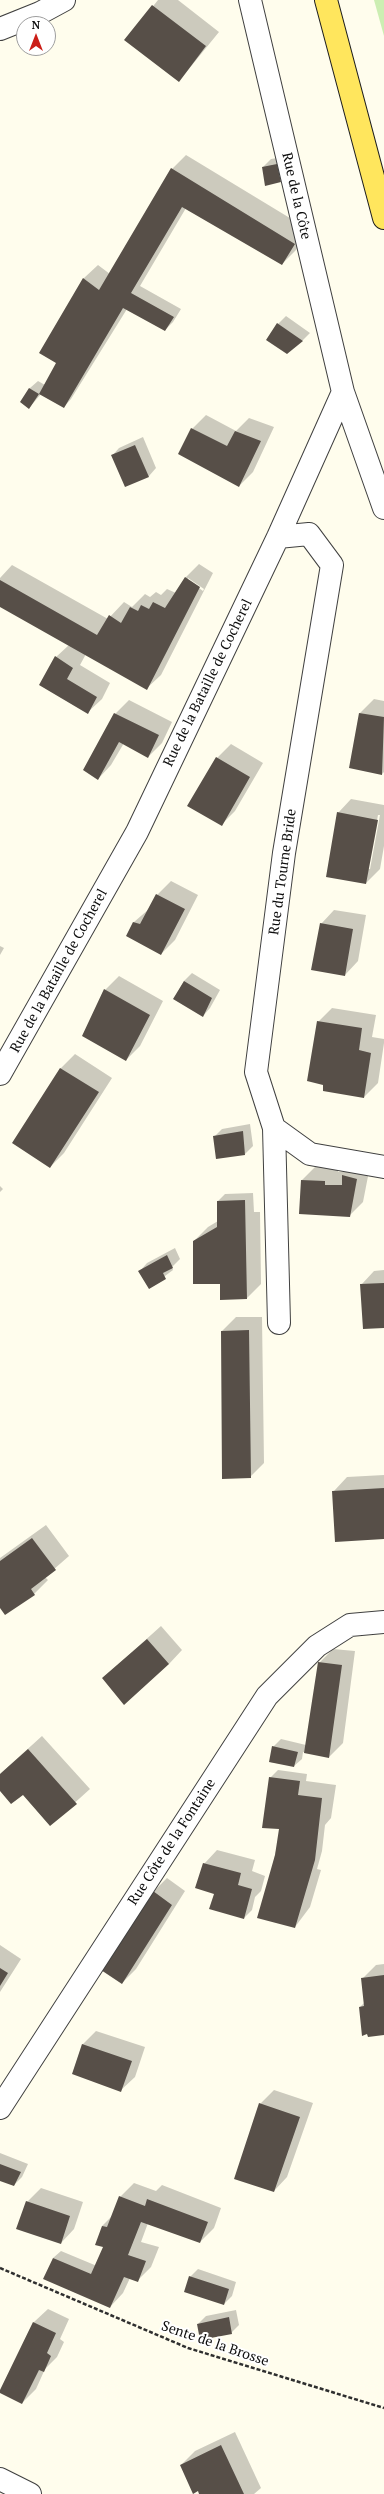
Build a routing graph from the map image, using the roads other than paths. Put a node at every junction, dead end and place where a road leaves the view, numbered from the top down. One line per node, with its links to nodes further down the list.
1 (64, 0): 4 (street)
2 (250, 0): 6 (street, Rue de la Côte)
3 (326, 0): 5 (main road)
4 (0, 29)
5 (384, 218)
6 (343, 392): 7 (street); 8 (street, Rue de la Bataille de Cocherel)
7 (384, 508)
8 (278, 537): 9 (street, Rue de la Bataille de Cocherel); 10 (street, Rue du Tourne Bride)
9 (0, 1074)
10 (274, 1128): 11 (street); 12 (street)
11 (384, 1167)
12 (279, 1323)
13 (384, 1622): 14 (street, Rue Côte de la Fontaine)
14 (0, 2108)
15 (0, 2479): 16 (street)
16 (30, 2494)

